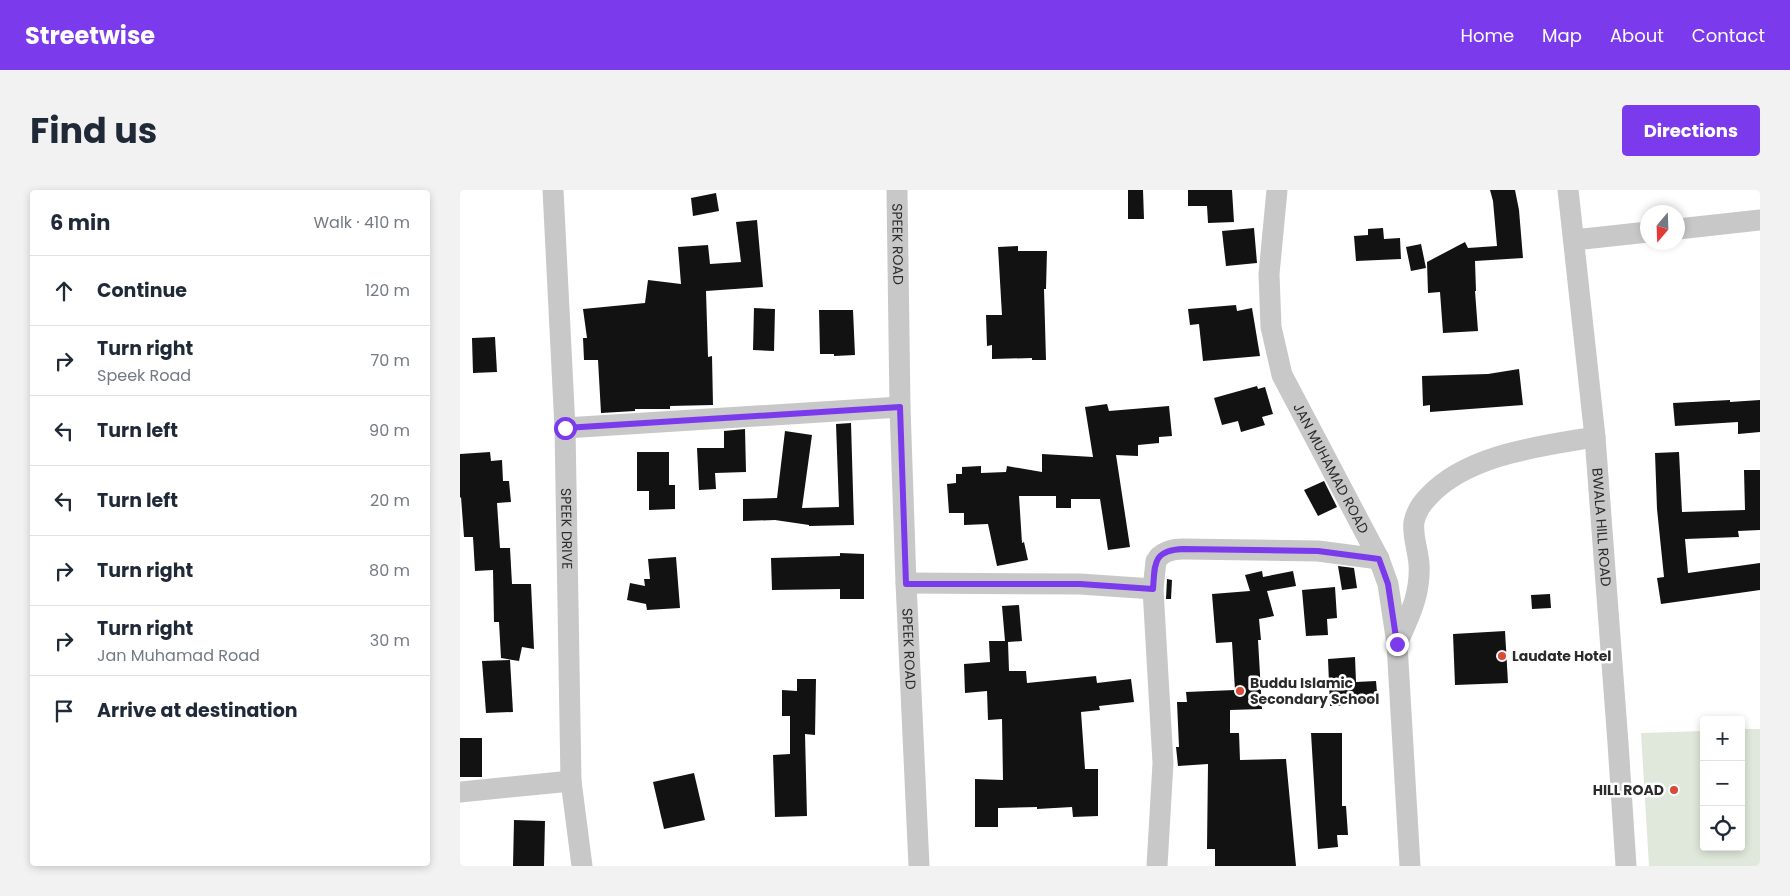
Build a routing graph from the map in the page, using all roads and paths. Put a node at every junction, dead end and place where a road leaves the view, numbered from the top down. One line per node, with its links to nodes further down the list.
1 (553, 190): 10 (street, SPEEK DRIVE)
2 (897, 190): 9 (street, SPEEK ROAD)
3 (1277, 190): 12 (street, JAN MUHAMAD ROAD)
4 (1568, 190): 8 (street, BWALA HILL ROAD)
5 (1760, 220): 6 (street)
6 (1685, 228)
7 (1640, 233): 8 (street)
8 (1574, 240): 11 (street, BWALA HILL ROAD)
9 (900, 407): 10 (street); 13 (street, SPEEK ROAD)
10 (565, 428): 16 (street, SPEEK DRIVE)
11 (1596, 437): 15 (street); 22 (street, BWALA HILL ROAD)
12 (1379, 559): 14 (street); 15 (street, JAN MUHAMAD ROAD)
13 (906, 584): 14 (street); 19 (street, SPEEK ROAD)
14 (1153, 589): 20 (street)
15 (1397, 644): 21 (street, JAN MUHAMAD ROAD)
16 (571, 781): 17 (street); 18 (street, SPEEK DRIVE)
17 (460, 792)
18 (582, 866)
19 (919, 866)
20 (1157, 866)
21 (1410, 866)
22 (1626, 866)

